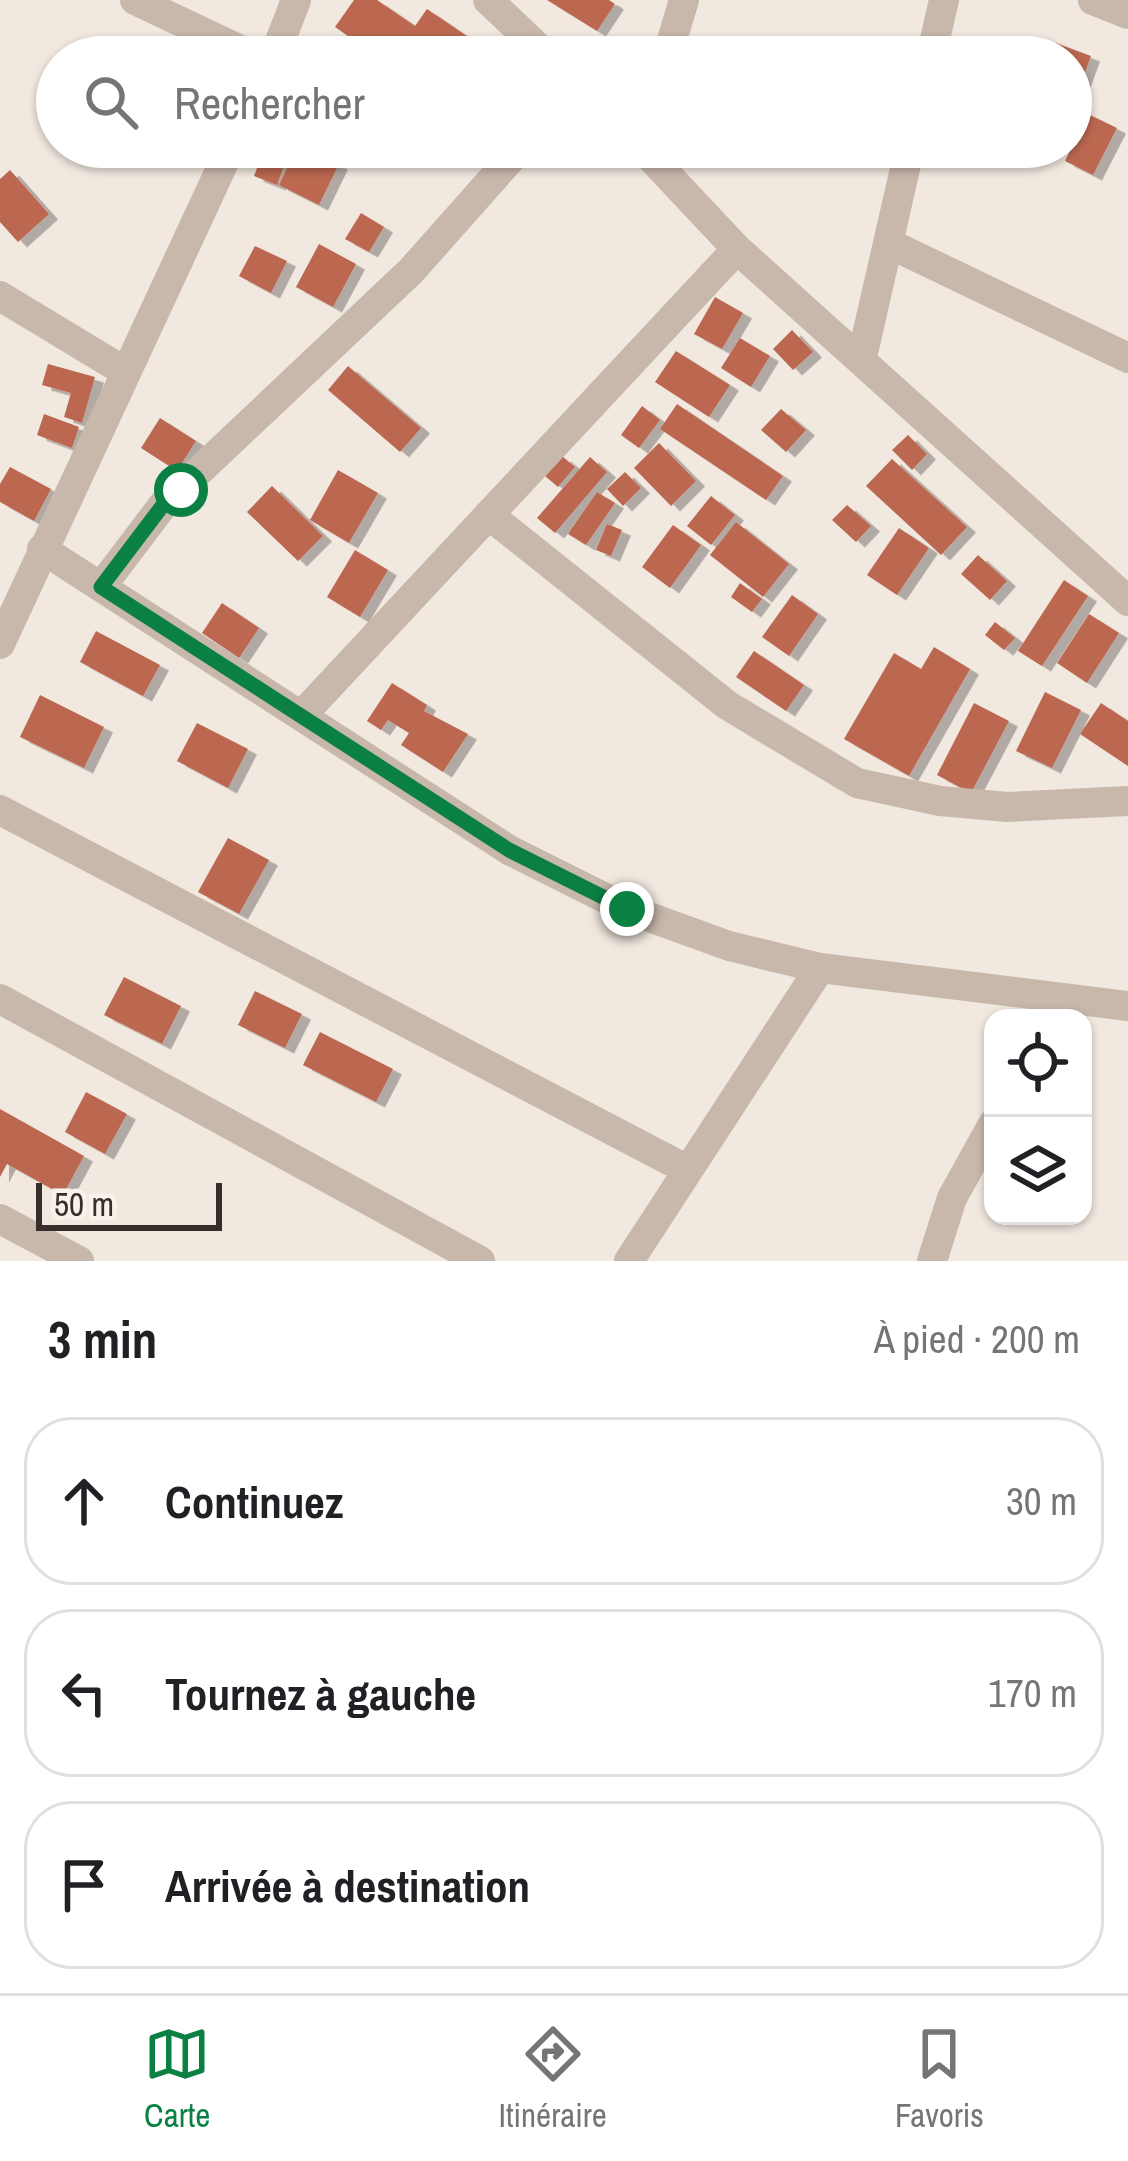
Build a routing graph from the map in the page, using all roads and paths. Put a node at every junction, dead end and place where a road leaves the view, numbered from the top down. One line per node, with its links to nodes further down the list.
1 (135, 0): 8 (street)
2 (296, 0): 9 (street)
3 (488, 0): 10 (street)
4 (684, 0): 11 (street)
5 (944, 0): 12 (street)
6 (1093, 0): 7 (street)
7 (1128, 14)
8 (211, 36)
9 (282, 36)
10 (526, 36)
11 (673, 36)
12 (936, 36)
13 (221, 168): 22 (street)
14 (503, 168): 25 (street)
15 (660, 168): 18 (street)
16 (905, 168): 17 (street)
17 (888, 243): 20 (street); 21 (street)
18 (736, 249): 20 (street); 23 (street)
19 (0, 296): 22 (street)
20 (862, 357): 26 (street)
21 (1128, 358)
22 (124, 371): 24 (street)
23 (489, 515): 28 (street); 29 (street)
24 (42, 549): 25 (street); 27 (street)
25 (101, 587): 28 (street)
26 (1128, 602)
27 (0, 644)
28 (301, 716): 31 (street)
29 (1128, 801)
30 (0, 810): 36 (street)
31 (820, 968): 34 (street); 36 (street)
32 (0, 998): 39 (street)
33 (1128, 1006): 34 (street)
34 (1070, 1009)
35 (984, 1140): 41 (street)
36 (688, 1170): 40 (street)
37 (0, 1219): 38 (street)
38 (80, 1261)
39 (480, 1261)
40 (629, 1261)
41 (932, 1261)

